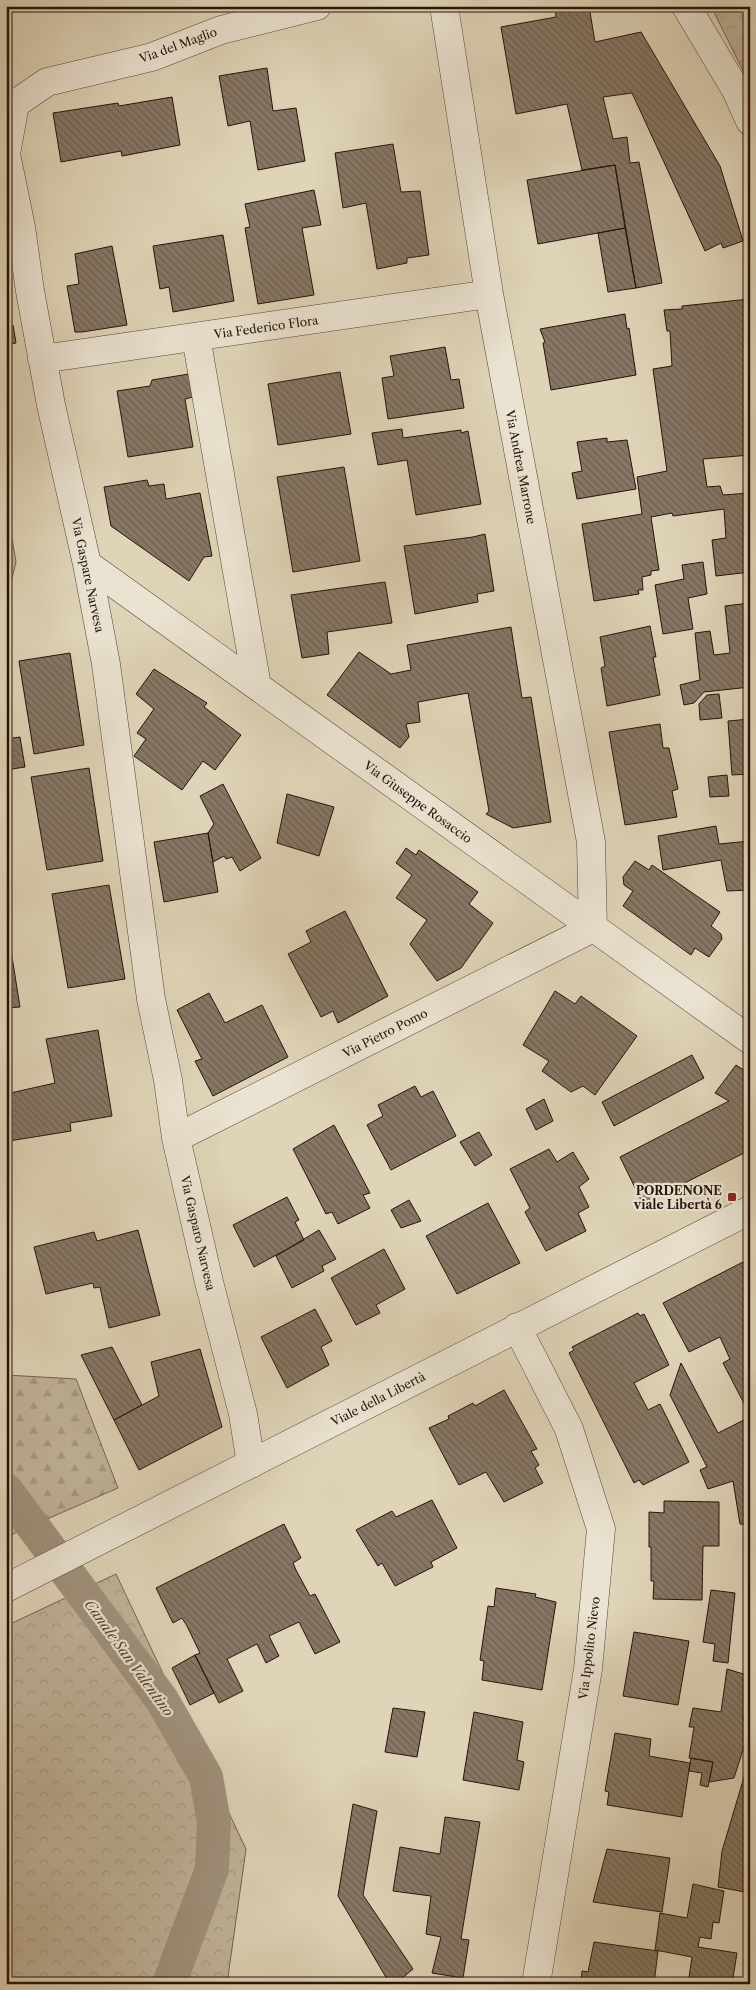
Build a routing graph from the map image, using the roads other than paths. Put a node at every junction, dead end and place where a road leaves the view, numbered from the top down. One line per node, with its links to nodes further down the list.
1 (317, 6): 4 (street, Via del Maglio)
2 (444, 6): 7 (street, Via Andrea Marrone)
3 (686, 6): 5 (street)
4 (15, 104): 6 (street, Via Gaspare Narvesa)
5 (750, 121)
6 (6, 154): 9 (street, Via Gaspare Narvesa)
7 (489, 294): 8 (street, Via Federico Flora); 12 (street, Via Andrea Marrone)
8 (196, 337): 9 (street, Via Federico Flora); 11 (street)
9 (42, 359): 10 (street, Via Gaspare Narvesa)
10 (86, 564): 11 (street, Via Giuseppe Rosaccio); 13 (street, Via Gaspare Narvesa)
11 (257, 686): 12 (street, Via Giuseppe Rosaccio)
12 (593, 928): 14 (street, Via Giuseppe Rosaccio); 15 (street, Via Pietro Pomo)
13 (151, 999): 15 (street, Via Gasparo Narvesa)
14 (750, 1040)
15 (176, 1138): 18 (street, Via Gasparo Narvesa)
16 (750, 1210): 17 (street, Viale della Libertà)
17 (517, 1327): 18 (street, Viale della Libertà); 20 (street, Via Ippolito Nievo)
18 (251, 1464): 19 (street, Viale della Libertà)
19 (6, 1588)
20 (536, 1984)

